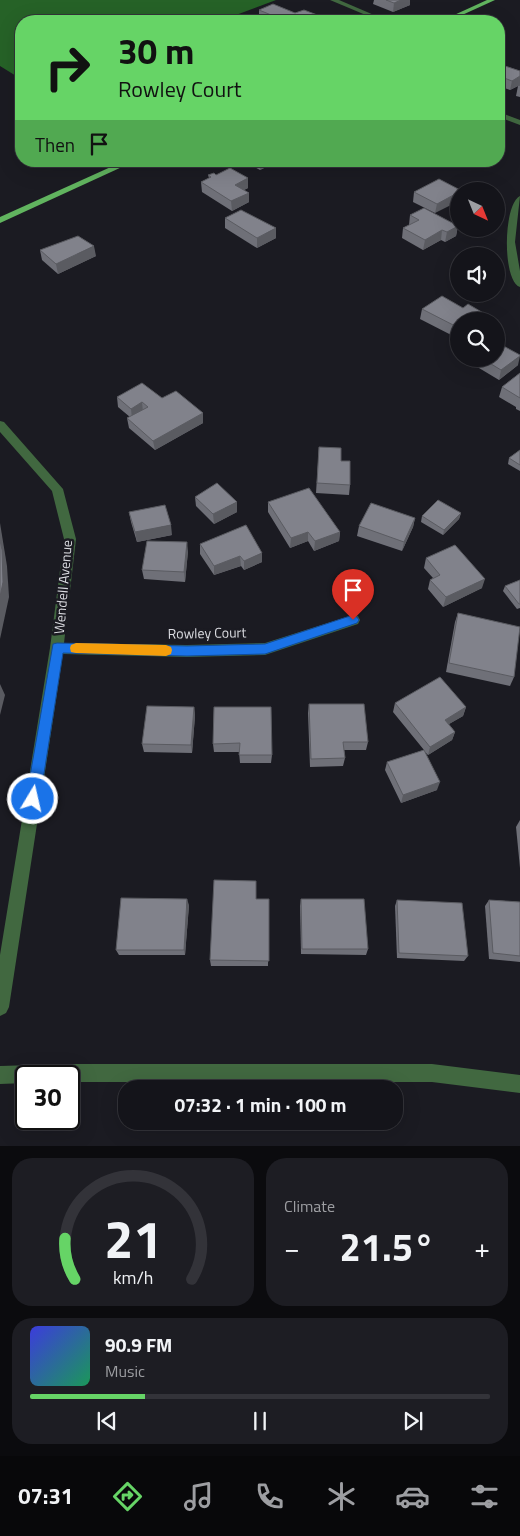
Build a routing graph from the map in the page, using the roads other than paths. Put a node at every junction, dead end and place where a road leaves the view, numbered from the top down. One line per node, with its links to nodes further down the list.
1 (333, 0): 3 (street)
2 (492, 0): 4 (main road)
3 (370, 15)
4 (458, 15)
5 (505, 117): 6 (street)
6 (520, 123)
7 (118, 167): 9 (main road)
8 (520, 199): 10 (street)
9 (0, 220)
10 (520, 284)
11 (0, 425): 13 (street, Wendell Avenue)
12 (353, 620): 13 (street, Rowley Court)
13 (57, 648): 14 (street, Wendell Avenue)
14 (0, 1007)
15 (0, 1075): 16 (street)
16 (520, 1084)

